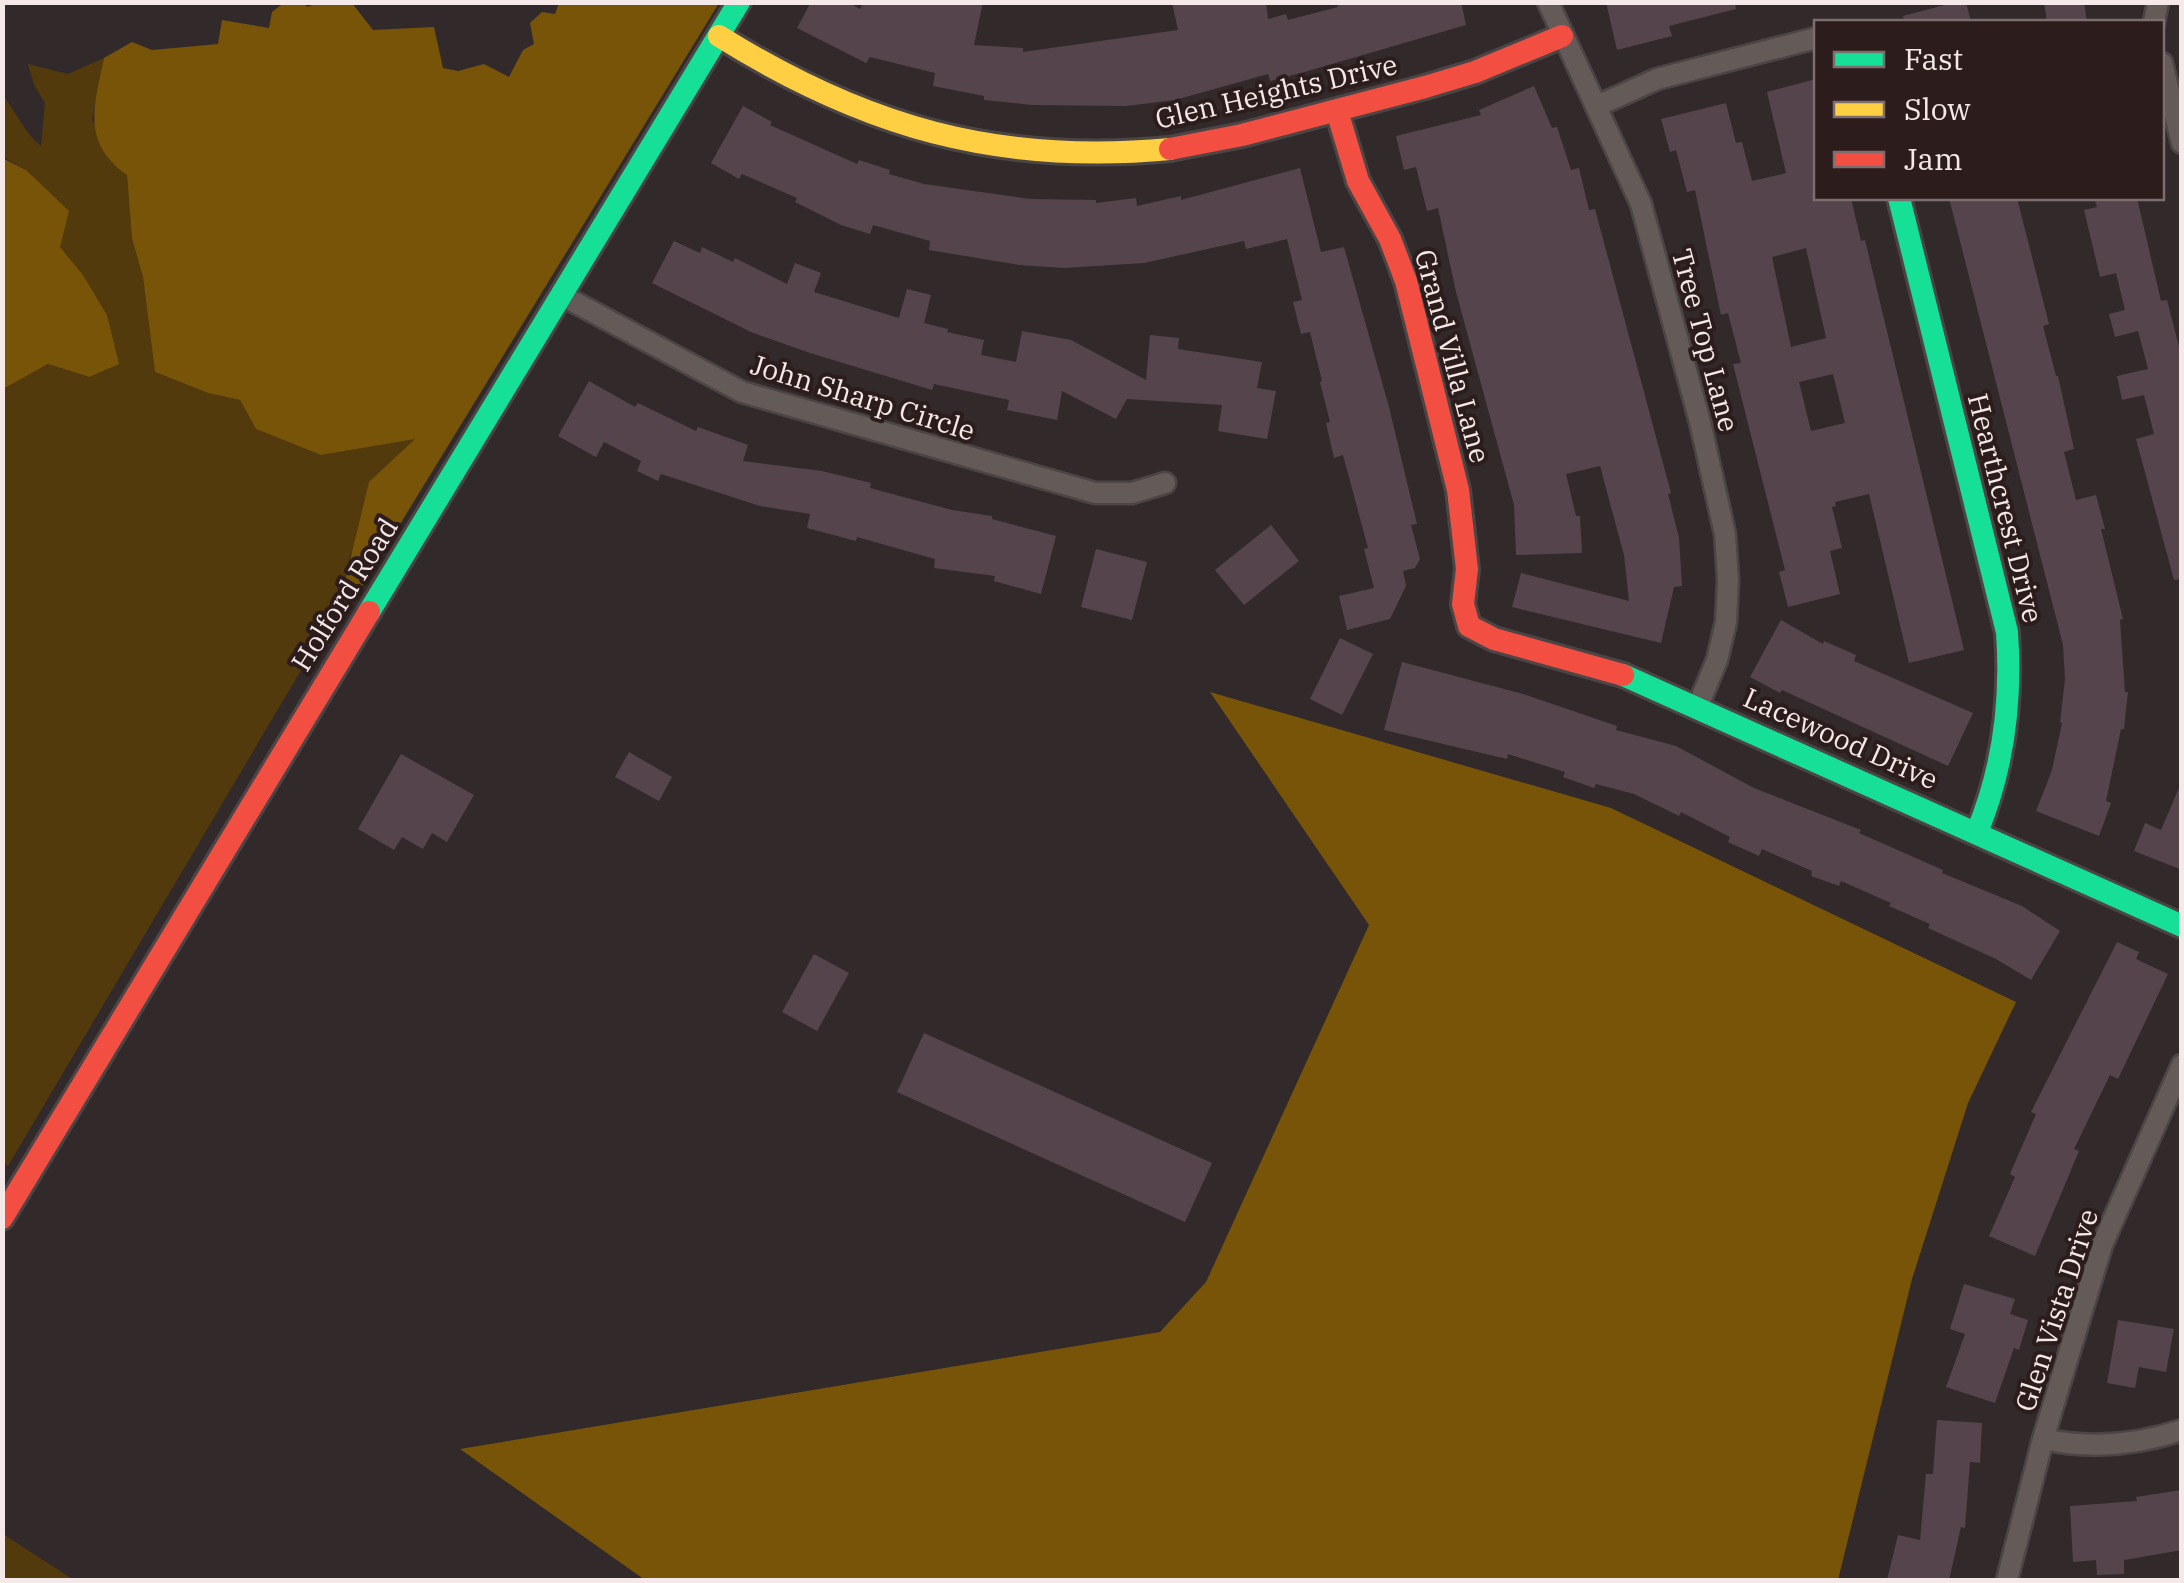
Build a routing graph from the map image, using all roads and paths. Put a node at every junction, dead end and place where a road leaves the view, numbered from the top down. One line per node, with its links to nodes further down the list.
1 (739, 2): 3 (street, Holford Road)
2 (1548, 2): 4 (street, Tree Top Lane)
3 (719, 36): 8 (street, Glen Heights Drive); 11 (street, Holford Road)
4 (1562, 36): 7 (street, Tree Top Lane); 8 (street, Glen Heights Drive)
5 (1814, 39): 7 (street)
6 (2164, 71): 9 (street)
7 (1597, 106): 14 (street, Tree Top Lane)
8 (1337, 111): 13 (street, Grand Villa Lane)
9 (2182, 143)
10 (1900, 200): 15 (street, Hearthcrest Drive)
11 (562, 296): 12 (street, John Sharp Circle); 18 (street, Holford Road)
12 (1165, 483)
13 (1469, 626): 14 (street, Lacewood Drive)
14 (1698, 706): 15 (street, Lacewood Drive)
15 (1977, 832): 16 (street, Lacewood Drive)
16 (2182, 926)
17 (2182, 1065): 20 (street, Glen Vista Drive)
18 (2, 1218)
19 (2182, 1430): 20 (street)
20 (2043, 1438): 21 (street, Glen Vista Drive)
21 (2007, 1580)

